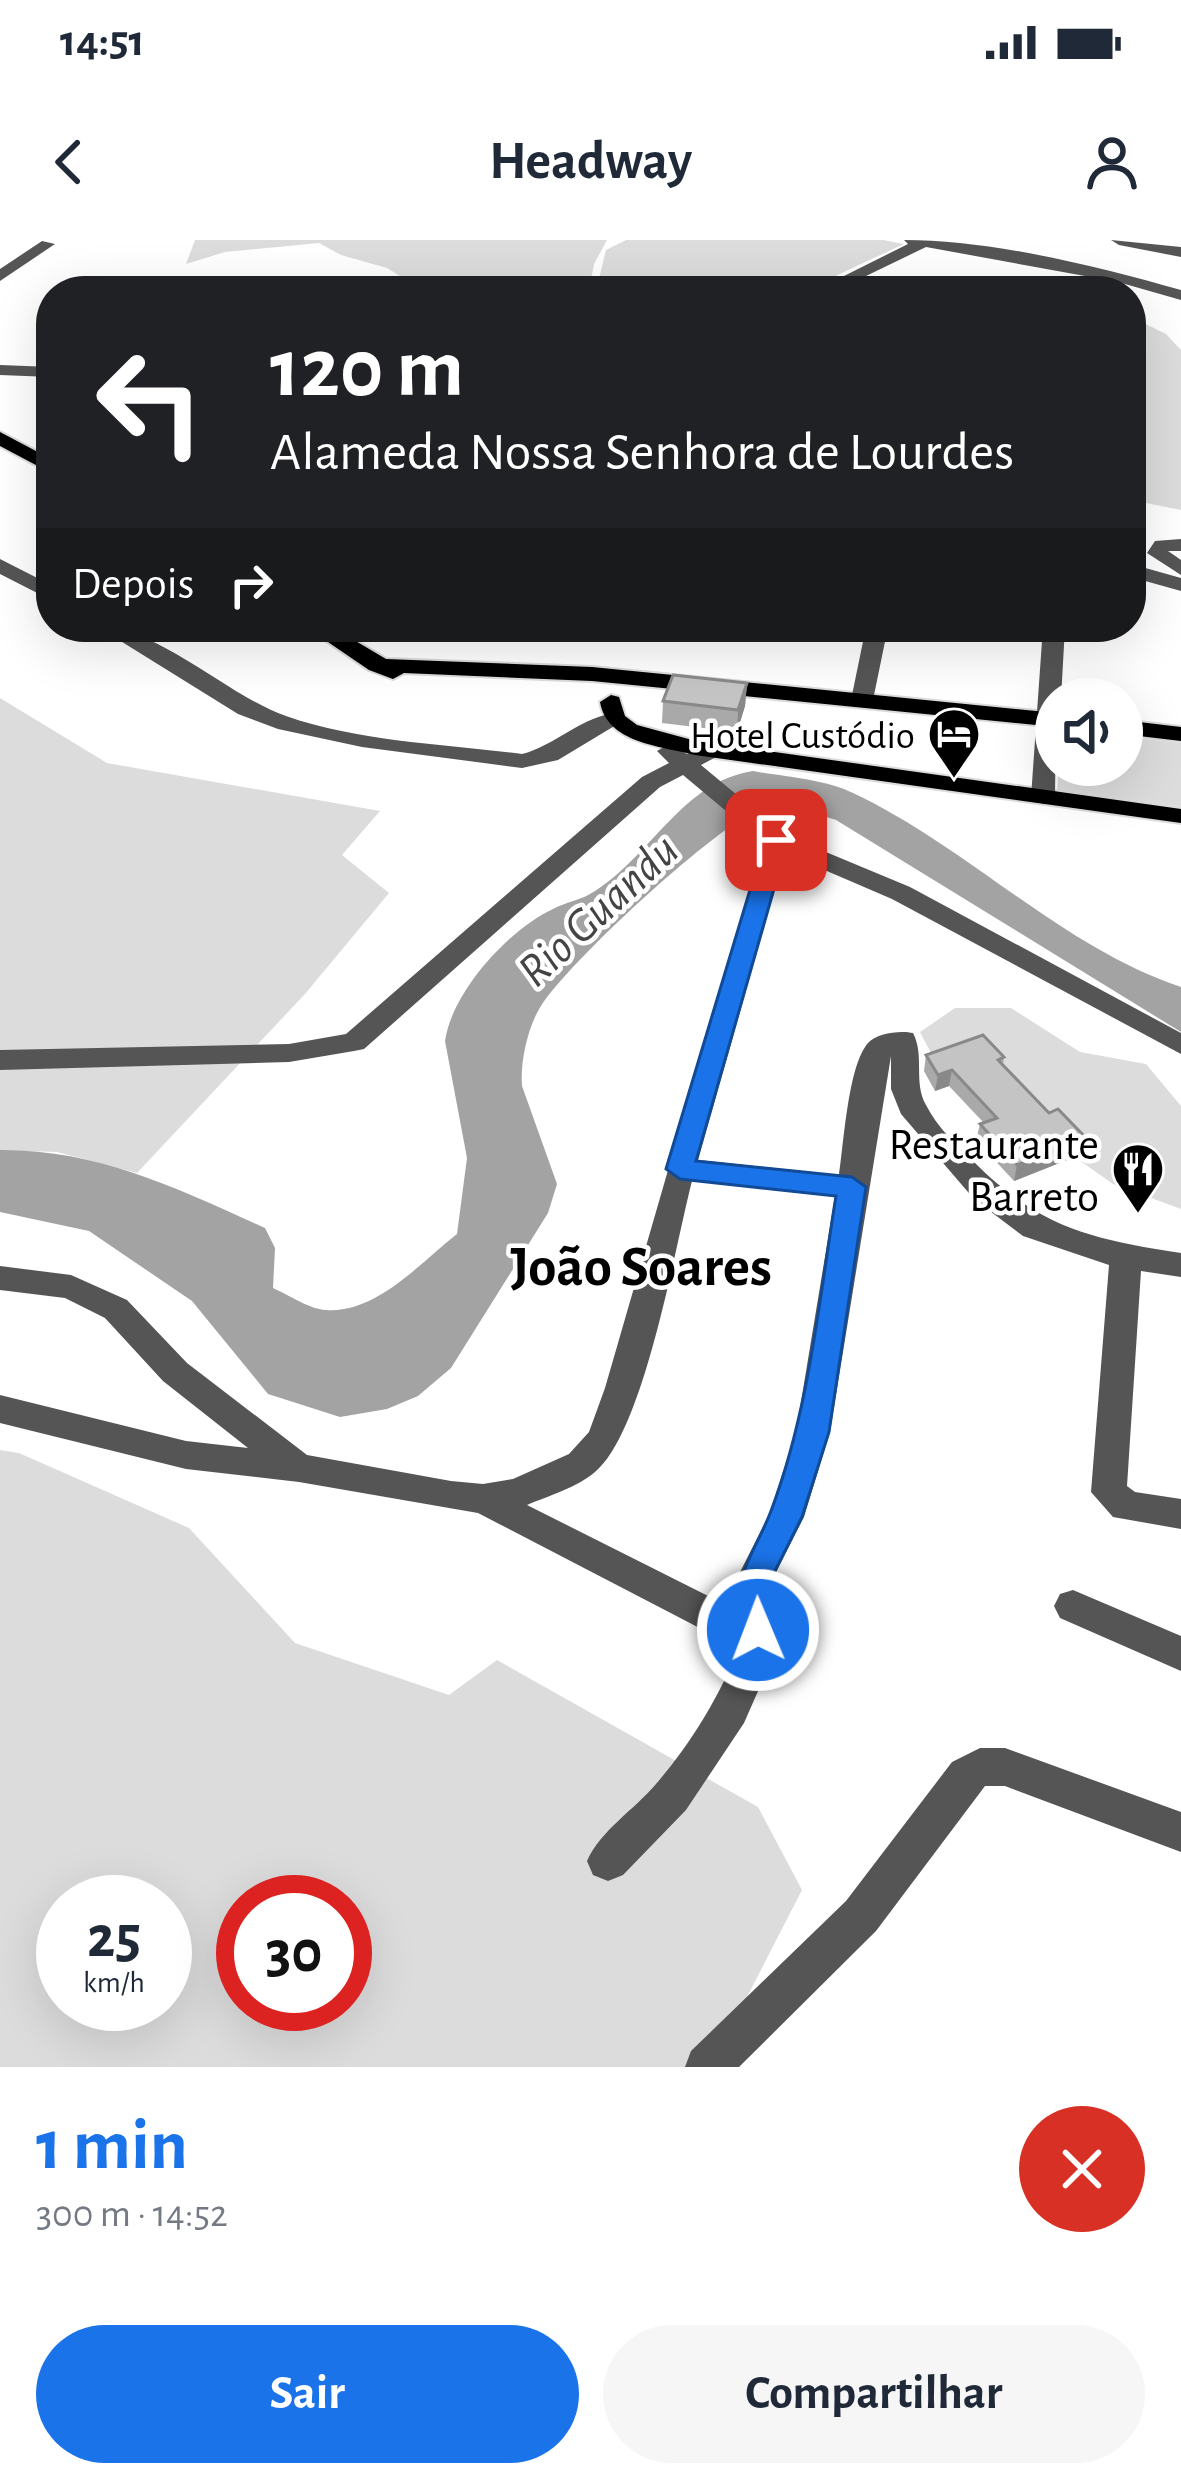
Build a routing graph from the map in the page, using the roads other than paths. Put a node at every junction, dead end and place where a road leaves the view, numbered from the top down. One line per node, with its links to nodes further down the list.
1 (1119, 240): 4 (street)
2 (921, 241): 6 (street); 7 (street)
3 (47, 244): 5 (street)
4 (1181, 252)
5 (0, 276)
6 (852, 276)
7 (1106, 276)
8 (1146, 285): 9 (street)
9 (1181, 295)
10 (0, 370): 11 (street)
11 (36, 371)
12 (0, 438): 13 (main road)
13 (36, 458)
14 (1181, 545): 16 (street)
15 (0, 565): 18 (street)
16 (1181, 569)
17 (1146, 574): 19 (street)
18 (36, 585)
19 (1181, 585)
20 (133, 642): 28 (street)
21 (340, 642): 24 (main road)
22 (874, 642): 27 (street)
23 (1054, 642): 25 (street)
24 (376, 665): 26 (main road); 28 (main road)
25 (1053, 678)
26 (669, 682): 27 (main road); 28 (main road)
27 (862, 700): 29 (main road)
28 (613, 711): 32 (main road)
29 (1035, 717)
30 (1143, 730): 31 (main road)
31 (1181, 734)
32 (650, 737): 33 (street)
33 (696, 754): 35 (main road); 37 (street); 39 (street)
34 (1043, 786): 35 (street)
35 (1042, 797): 36 (main road)
36 (1181, 816)
37 (768, 832): 38 (street); 40 (street)
38 (1181, 1046)
39 (0, 1060)
40 (680, 1169): 41 (street); 47 (street)
41 (852, 1187): 42 (street); 50 (street)
42 (1126, 1256): 43 (street); 48 (street)
43 (1181, 1265)
44 (0, 1278): 46 (street)
45 (0, 1409): 46 (street)
46 (299, 1468): 47 (street)
47 (483, 1499): 50 (street)
48 (1181, 1514)
49 (1072, 1606): 51 (street)
50 (759, 1640): 53 (street)
51 (1181, 1654)
52 (1181, 1832): 54 (street)
53 (608, 1861)
54 (707, 2067)

